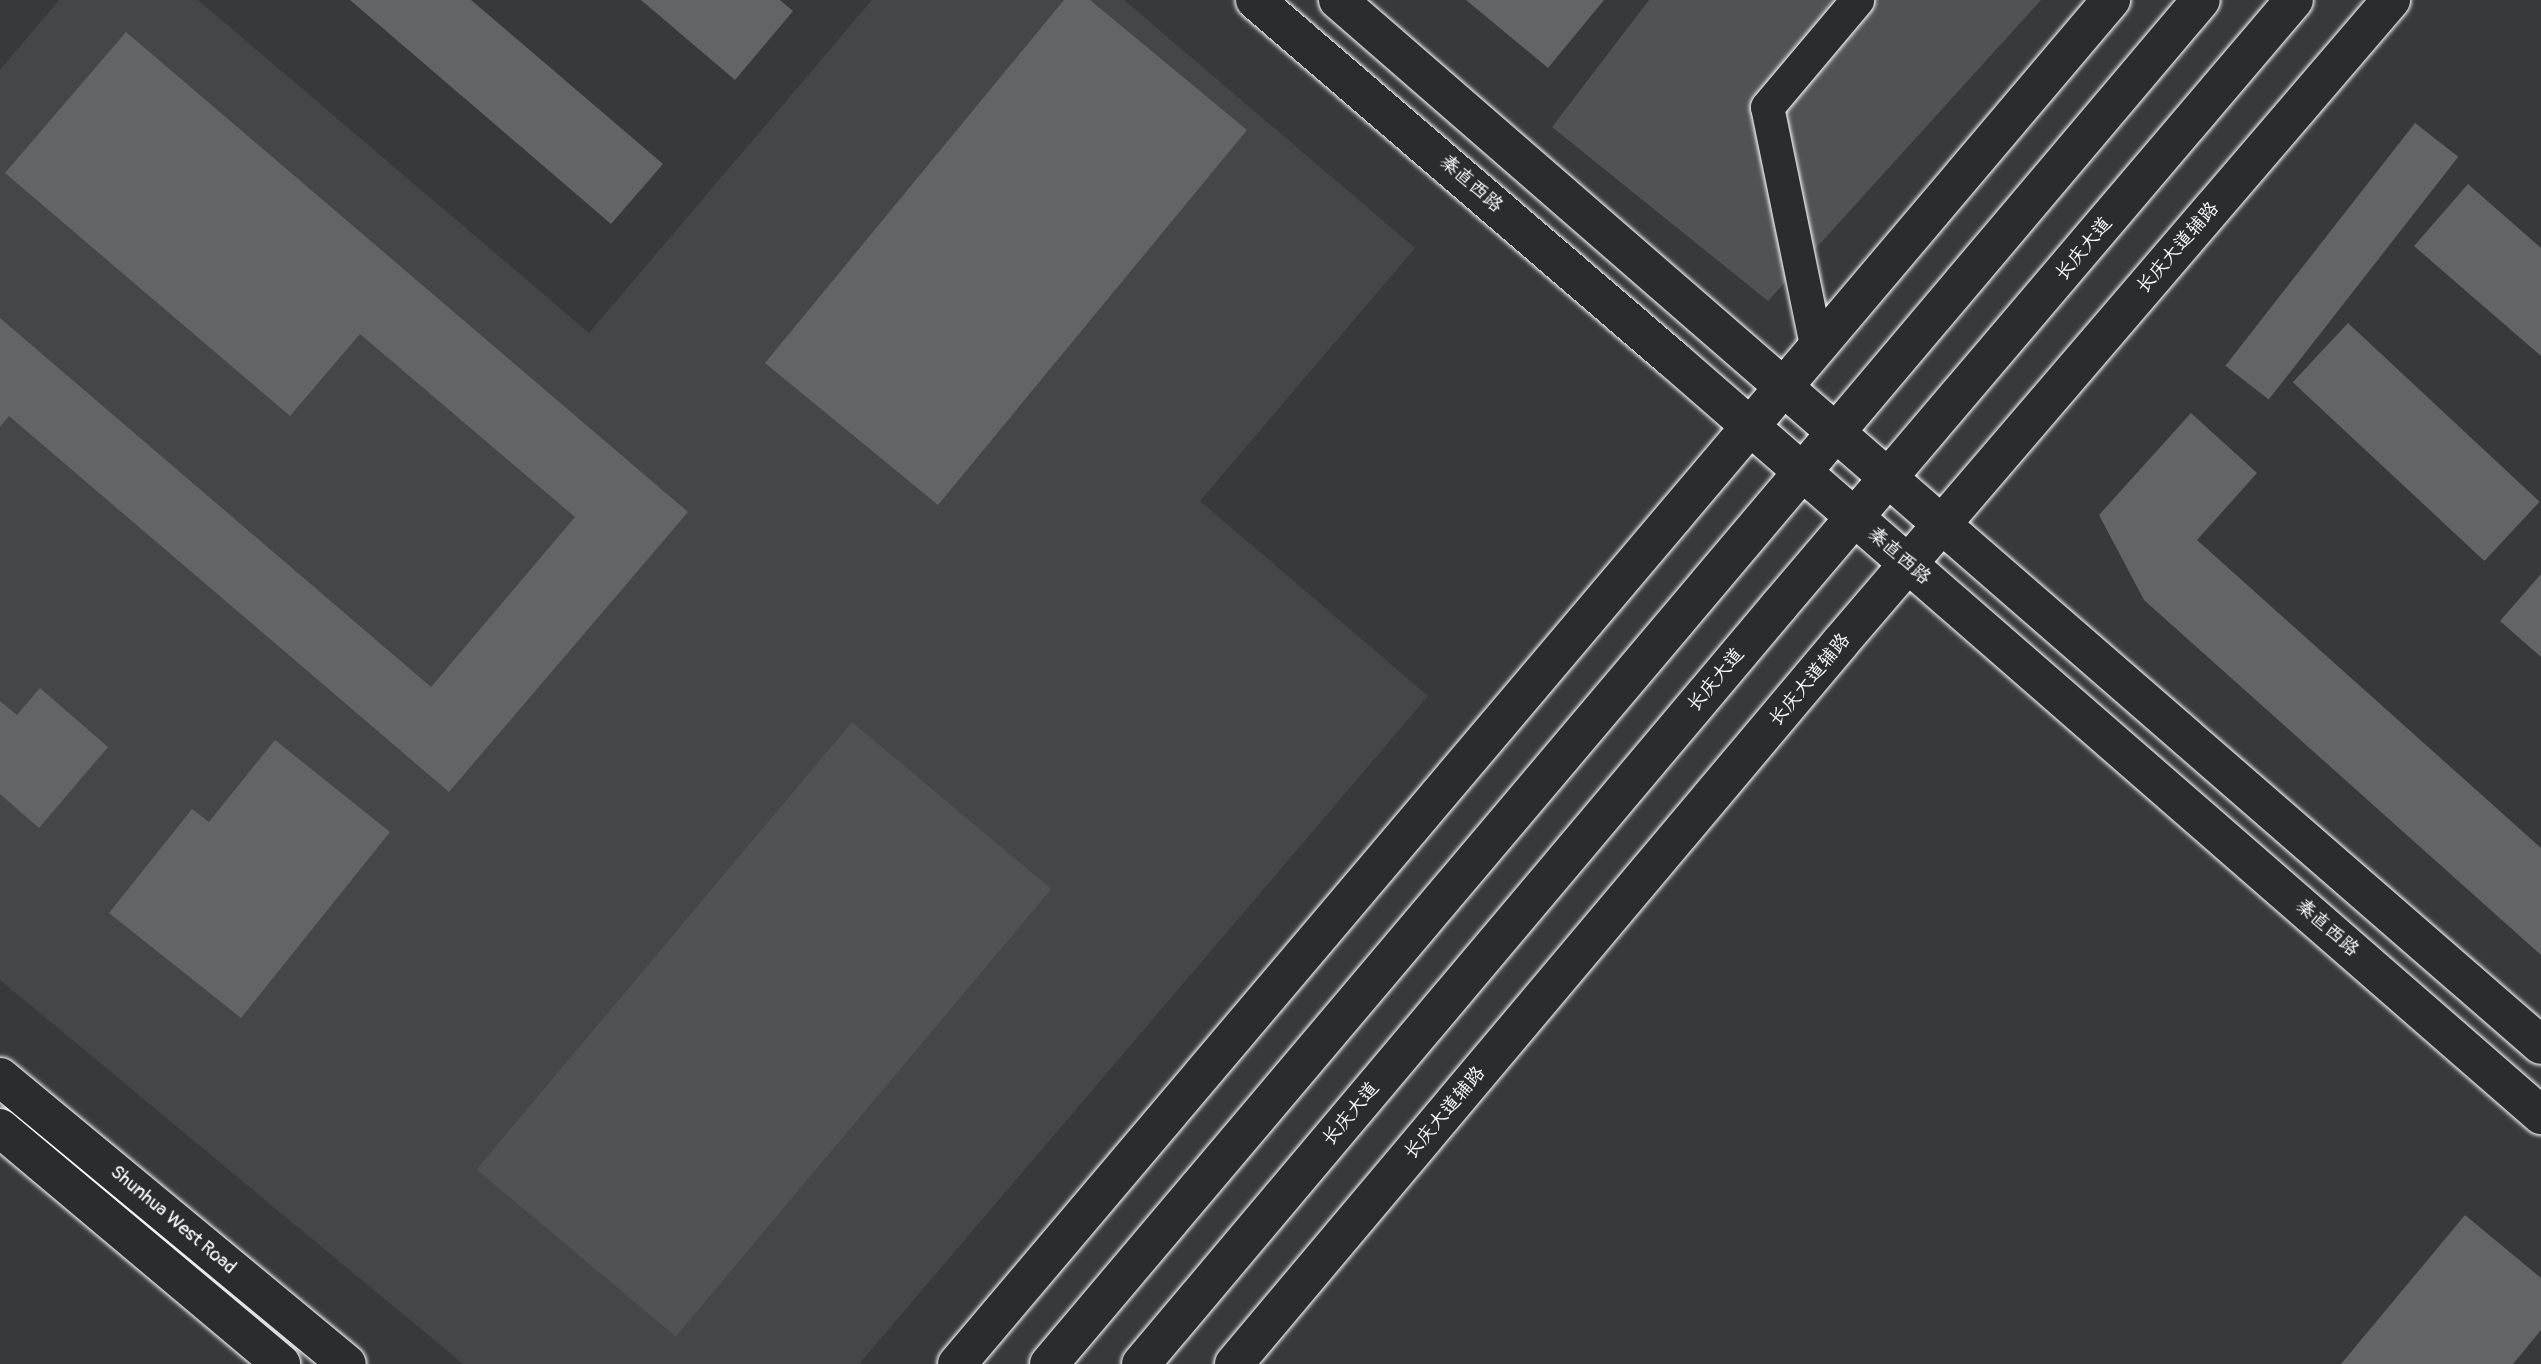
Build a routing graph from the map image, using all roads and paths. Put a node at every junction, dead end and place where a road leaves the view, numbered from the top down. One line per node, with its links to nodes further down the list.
1 (1255, 0): 10 (street, 秦直西路)
2 (1338, 0): 9 (street)
3 (1857, 0): 8 (street)
4 (2110, 0): 8 (street)
5 (2201, 0): 11 (street)
6 (2294, 0): 13 (street, 长庆大道)
7 (2391, 0): 15 (street, 长庆大道辅路)
8 (1816, 345): 9 (street)
9 (1783, 384): 10 (street); 11 (street)
10 (1749, 425): 12 (street, 秦直西路); 23 (street)
11 (1837, 431): 12 (street); 13 (street)
12 (1803, 472): 14 (street, 秦直西路); 24 (street)
13 (1890, 477): 14 (street, 长庆大道); 15 (street)
14 (1855, 517): 16 (street, 秦直西路); 25 (street, 长庆大道)
15 (1942, 524): 16 (street, 长庆大道辅路); 17 (street)
16 (1908, 564): 19 (street, 秦直西路); 26 (street, 长庆大道辅路)
17 (2541, 1045)
18 (0, 1077): 22 (street, Shunhua West Road)
19 (2541, 1115)
20 (0, 1128): 21 (street)
21 (281, 1364)
22 (346, 1364)
23 (957, 1364)
24 (1049, 1364)
25 (1141, 1364)
26 (1234, 1364)

